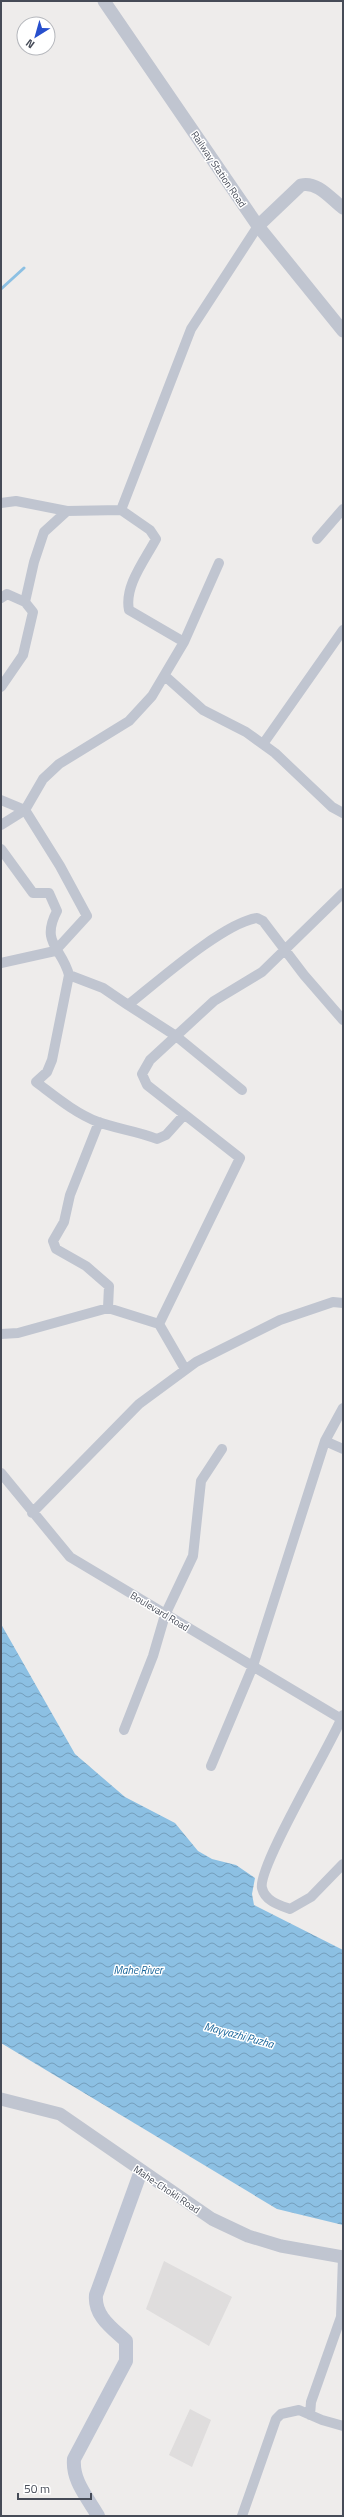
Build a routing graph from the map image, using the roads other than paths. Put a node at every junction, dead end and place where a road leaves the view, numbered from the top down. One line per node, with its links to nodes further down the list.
1 (104, 1): 3 (street, Railway Station Road)
2 (343, 208): 3 (street)
3 (258, 226): 4 (street, Railway Station Road); 8 (street)
4 (343, 331)
5 (1, 503): 7 (street)
6 (343, 509): 9 (street)
7 (67, 510): 8 (street); 12 (street)
8 (121, 510): 14 (street)
9 (317, 539)
10 (219, 563): 14 (street)
11 (1, 598): 12 (street)
12 (25, 602): 16 (street)
13 (343, 630): 17 (street)
14 (184, 642): 15 (street)
15 (165, 676): 17 (street); 19 (street)
16 (1, 687)
17 (263, 744): 20 (street)
18 (1, 800): 19 (street)
19 (25, 810): 21 (street); 24 (street)
20 (343, 813)
21 (1, 825)
22 (1, 849): 24 (street)
23 (343, 893): 25 (street)
24 (55, 950): 26 (street); 27 (street)
25 (287, 950): 28 (street); 29 (street); 30 (street)
26 (1, 963)
27 (69, 975): 28 (street); 33 (street)
28 (128, 1005): 30 (street)
29 (343, 1020)
30 (176, 1036): 31 (street); 32 (street)
31 (242, 1090)
32 (184, 1115): 33 (street); 36 (street)
33 (99, 1122): 35 (street)
34 (343, 1303): 38 (street)
35 (108, 1308): 36 (street); 37 (street)
36 (159, 1324): 38 (street)
37 (1, 1334)
38 (185, 1369): 44 (street)
39 (343, 1408): 40 (street)
40 (325, 1442): 42 (street); 46 (street)
41 (222, 1448): 45 (street)
42 (343, 1450)
43 (1, 1474): 44 (street, Boulevard Road)
44 (32, 1513): 45 (street, Boulevard Road)
45 (165, 1615): 46 (street, Boulevard Road); 48 (street)
46 (253, 1666): 47 (street, Boulevard Road); 49 (street)
47 (342, 1718): 50 (street)
48 (124, 1730)
49 (211, 1766)
50 (343, 1864)
51 (1, 2099): 52 (street, Mahe-Chokli Road)
52 (141, 2171): 53 (street, Mahe-Chokli Road); 56 (main road)
53 (343, 2257): 54 (street)
54 (310, 2415): 55 (street); 57 (street)
55 (343, 2426)
56 (98, 2516)
57 (242, 2516)

